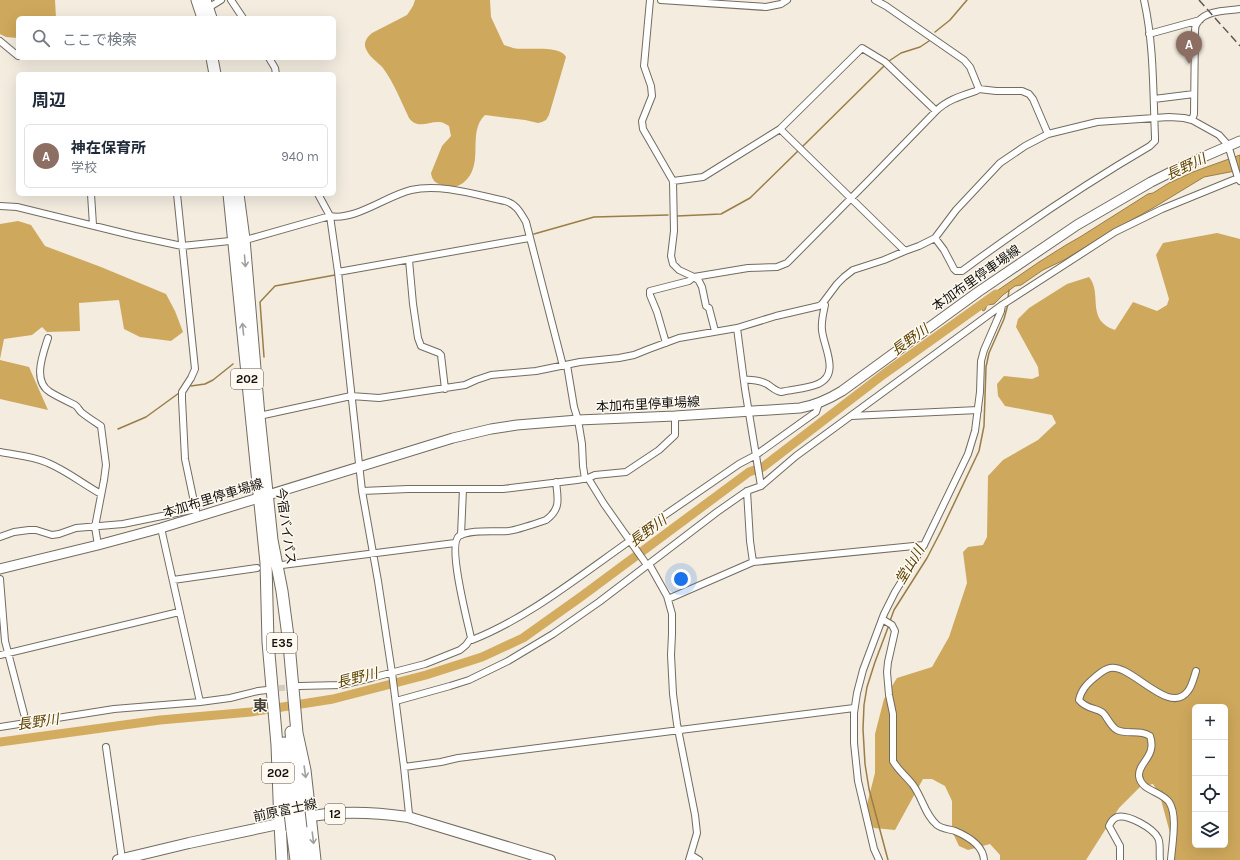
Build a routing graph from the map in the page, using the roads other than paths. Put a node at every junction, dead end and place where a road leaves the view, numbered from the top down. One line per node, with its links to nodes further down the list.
1 (197, 0): 12 (highway)
2 (221, 0): 12 (street)
3 (231, 0): 13 (street)
4 (650, 0): 35 (street)
5 (661, 0): 6 (street)
6 (787, 0)
7 (875, 0): 10 (street)
8 (890, 0): 10 (street)
9 (1144, 0): 15 (street)
10 (886, 6): 24 (street)
11 (1240, 9): 14 (street)
12 (204, 13)
13 (242, 16)
14 (1200, 20): 15 (street); 25 (street)
15 (1150, 34): 26 (street)
16 (0, 41): 17 (street)
17 (16, 54)
18 (212, 60): 21 (highway)
19 (220, 60): 22 (highway)
20 (270, 60): 23 (street)
21 (215, 72)
22 (222, 72)
23 (276, 72)
24 (979, 89): 27 (street); 31 (street)
25 (1194, 94): 26 (street); 29 (street)
26 (1154, 99): 28 (street)
27 (936, 111): 30 (street); 41 (street)
28 (1155, 118): 29 (street); 31 (street); 46 (street)
29 (1192, 120): 33 (street)
30 (780, 129): 35 (street); 41 (street)
31 (1048, 134): 46 (street)
32 (1240, 141): 33 (main road, 本加布里停車場線)
33 (1228, 145): 34 (street); 63 (main road, 本加布里停車場線)
34 (1239, 180): 54 (street)
35 (673, 181): 52 (street)
36 (91, 196): 44 (street)
37 (177, 196): 48 (street)
38 (229, 196): 47 (highway, 今宿バイパス / 202)
39 (238, 196): 47 (highway, 今宿バイパス / 202)
40 (319, 196): 43 (street)
41 (852, 198): 49 (street); 52 (street)
42 (0, 206): 44 (street)
43 (330, 216): 45 (street); 47 (street); 51 (street)
44 (93, 225): 48 (street)
45 (529, 238): 50 (street); 59 (street)
46 (935, 238): 49 (street)
47 (239, 240): 48 (street); 66 (highway, 今宿バイパス / 202, one-way to 66); 80 (highway, 今宿バイパス / 202, one-way to 47)
48 (182, 246): 81 (street)
49 (905, 251): 53 (street)
50 (409, 260): 51 (street); 61 (street)
51 (338, 272): 62 (street)
52 (694, 277): 56 (street); 58 (street)
53 (822, 304): 55 (street); 60 (street)
54 (1002, 305): 64 (street); 68 (street)
55 (737, 328): 56 (street); 60 (street)
56 (715, 331): 58 (street)
57 (48, 338): 79 (street)
58 (666, 343): 59 (street)
59 (565, 366): 61 (street); 69 (street)
60 (744, 380): 65 (street)
61 (445, 389): 62 (street)
62 (352, 396): 66 (street); 72 (street)
63 (819, 403): 65 (main road, 本加布里停車場線); 71 (street)
64 (978, 410): 68 (street); 90 (street)
65 (750, 411): 67 (main road, 本加布里停車場線); 71 (street)
66 (259, 416): 80 (highway, 今宿バイパス / 202)
67 (675, 416): 69 (main road, 本加布里停車場線); 73 (street)
68 (851, 416): 75 (street)
69 (578, 420): 72 (main road, 本加布里停車場線); 73 (street)
70 (0, 452): 79 (street)
71 (757, 456): 75 (street); 87 (street)
72 (360, 467): 77 (street); 80 (main road, 本加布里停車場線)
73 (587, 478): 74 (street); 87 (street)
74 (556, 482): 76 (street); 84 (street)
75 (760, 483): 78 (street)
76 (463, 489): 77 (street); 84 (street)
77 (362, 492): 91 (street)
78 (747, 492): 92 (street); 93 (street)
79 (101, 494): 82 (street)
80 (263, 496): 81 (main road, 本加布里停車場線); 86 (highway, 今宿バイパス / 202); 95 (highway, 今宿バイパス / 202)
81 (196, 513): 82 (street); 83 (main road, 本加布里停車場線)
82 (95, 527): 85 (street); 89 (street)
83 (161, 528): 89 (main road, 本加布里停車場線); 98 (street)
84 (461, 535): 88 (street)
85 (0, 537)
86 (272, 540): 99 (highway); 108 (highway, 今宿バイパス / 202)
87 (631, 541): 93 (street); 103 (street)
88 (455, 542): 91 (street); 103 (street)
89 (98, 545): 96 (main road, 本加布里停車場線)
90 (924, 545): 92 (street); 102 (street)
91 (373, 553): 94 (street); 107 (street)
92 (753, 562): 100 (street)
93 (648, 564): 100 (street); 109 (street)
94 (282, 565)
95 (262, 566): 98 (street); 99 (highway); 108 (highway, 今宿バイパス / 202)
96 (0, 570)
97 (0, 580): 104 (street)
98 (173, 580): 101 (street)
99 (272, 593): 108 (highway, E35)
100 (668, 599): 115 (street)
101 (179, 612): 104 (street); 110 (street)
102 (882, 619): 111 (street); 131 (street)
103 (471, 638): 107 (street)
104 (8, 653): 105 (street); 112 (street)
105 (0, 655)
106 (1196, 671): 134 (street)
107 (392, 673): 108 (street); 109 (street)
108 (283, 692): 110 (street); 113 (highway, 今宿バイパス / 202); 113 (highway, 今宿バイパス / 202)
109 (396, 701): 117 (street)
110 (200, 702): 114 (street)
111 (854, 708): 115 (street); 130 (street)
112 (24, 714)
113 (286, 721): 118 (highway, 今宿バイパス / 202, one-way to 118); 120 (highway, 今宿バイパス / 202); 121 (highway, bridge)
114 (0, 727)
115 (678, 730): 117 (street); 122 (street)
116 (106, 747): 123 (street)
117 (404, 766): 119 (street)
118 (310, 817): 119 (main road, 前原富士線 / 12); 120 (main road, 前原富士線 / 12); 127 (highway, 今宿バイパス / 202, one-way to 127)
119 (408, 817): 128 (main road, 前原富士線 / 12)
120 (280, 824): 123 (main road, 前原富士線 / 12); 124 (highway, 今宿バイパス / 202)
121 (297, 829): 125 (highway); 126 (highway)
122 (690, 858): 129 (street)
123 (120, 860)
124 (282, 860)
125 (296, 860)
126 (306, 860)
127 (315, 860)
128 (550, 860)
129 (699, 860)
130 (879, 860)
131 (984, 860)
132 (1120, 860): 133 (street)
133 (1160, 860)
134 (1172, 860)

